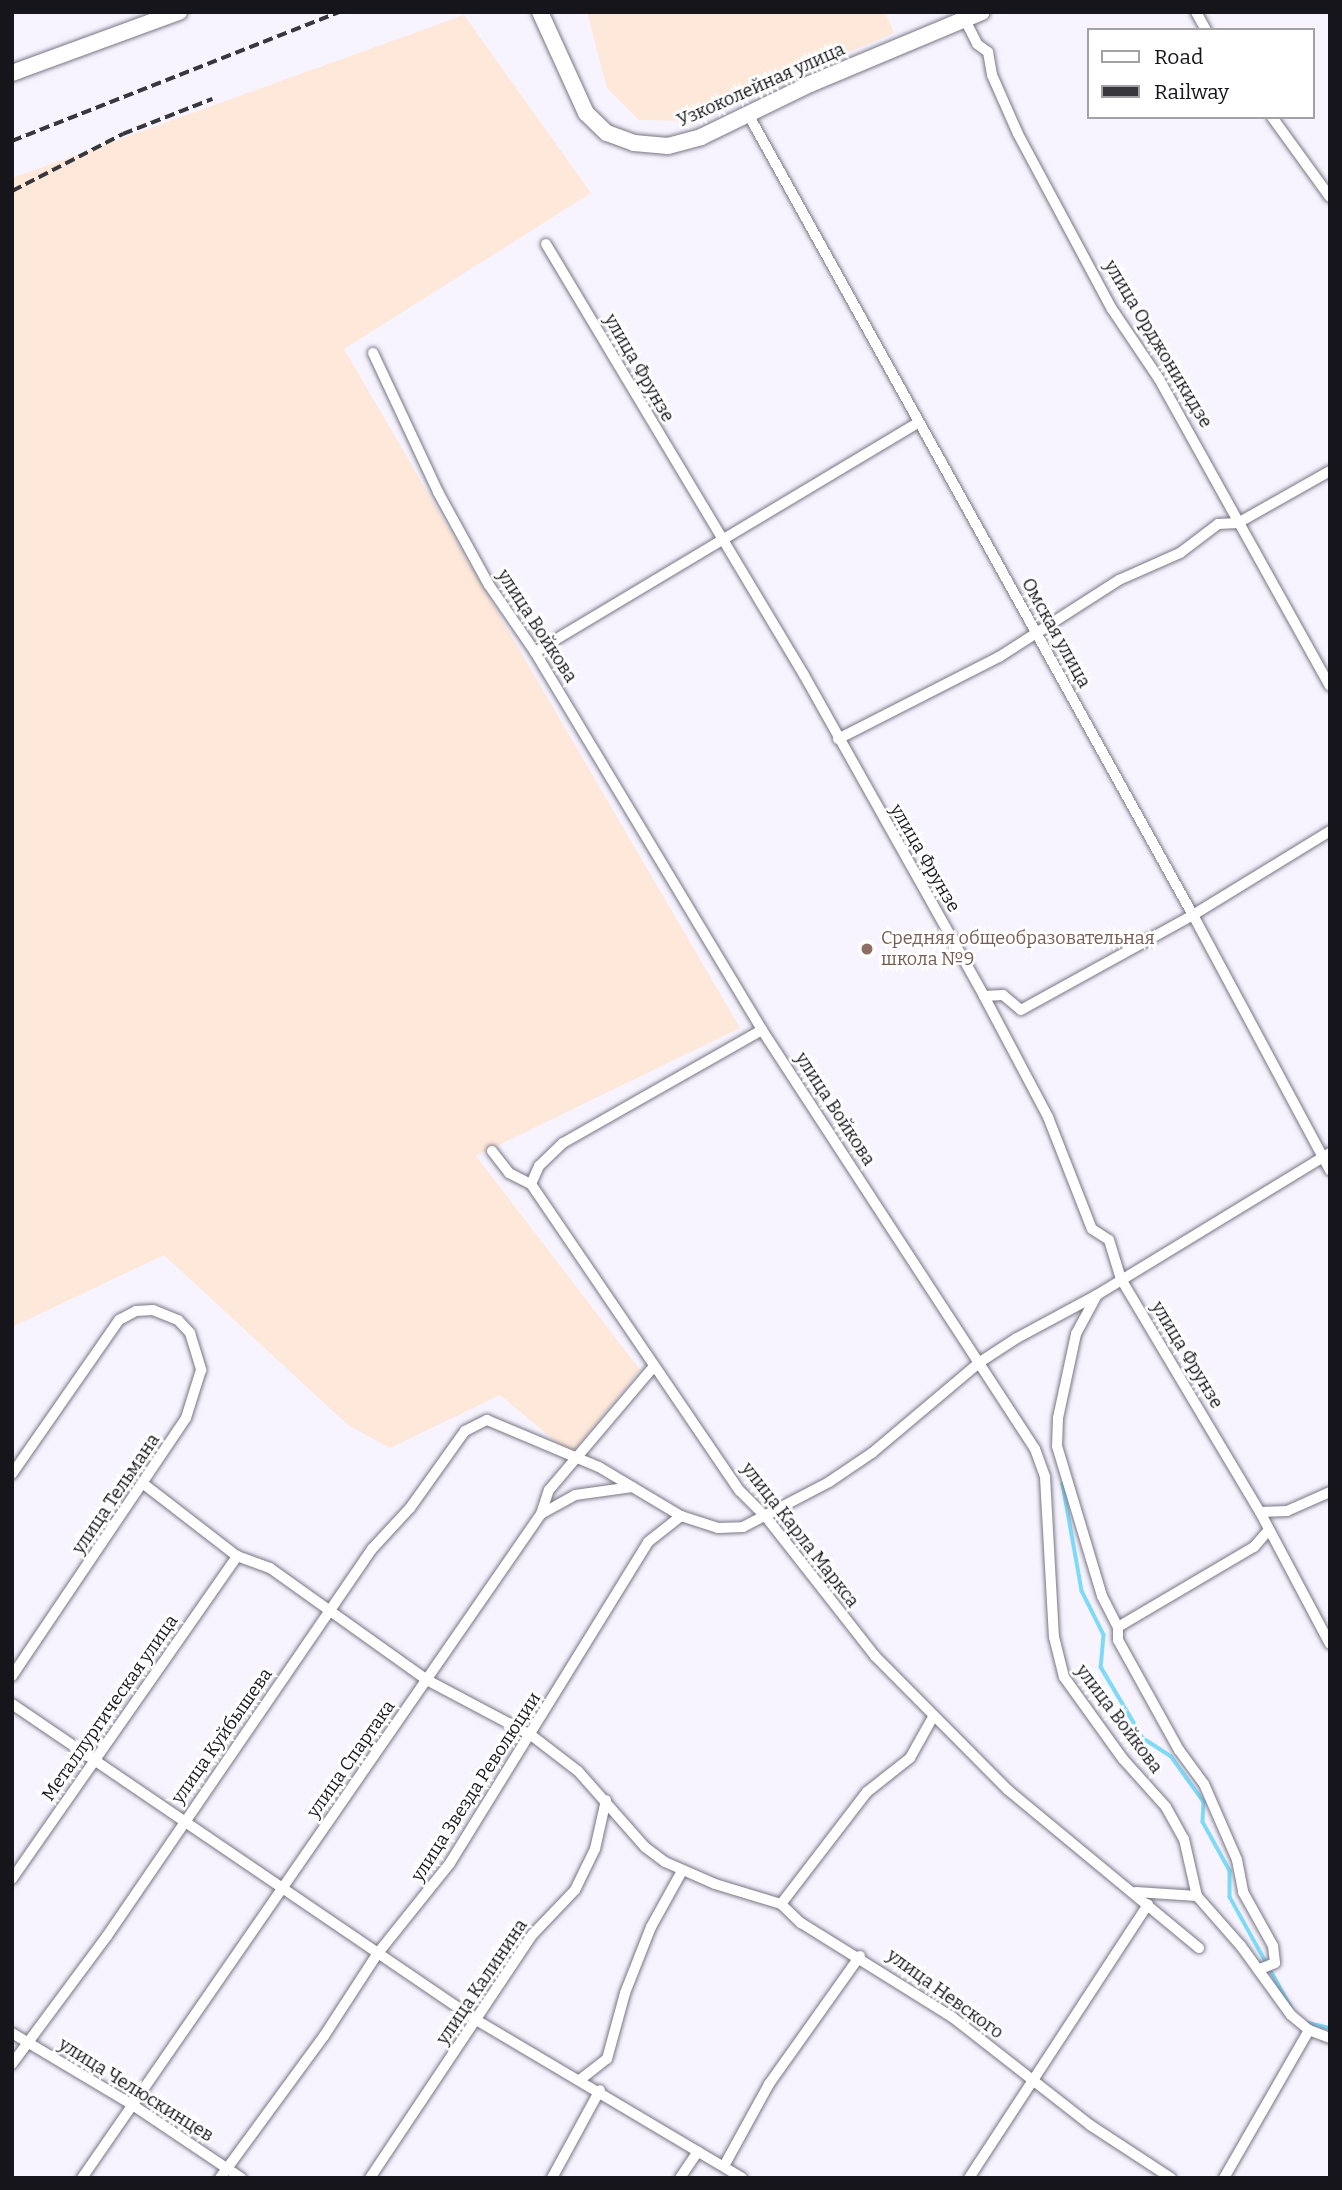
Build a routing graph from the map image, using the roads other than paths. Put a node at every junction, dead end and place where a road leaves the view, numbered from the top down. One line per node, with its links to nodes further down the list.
1 (179, 12): 7 (street)
2 (540, 12): 8 (street, Узкоколейная улица)
3 (982, 12): 5 (street, Узкоколейная улица)
4 (1196, 12): 6 (street)
5 (964, 18): 8 (street, Узкоколейная улица); 15 (street, улица Орджоникидзе)
6 (1205, 28)
7 (12, 73)
8 (748, 114): 13 (street, Омская улица)
9 (1274, 119): 10 (street)
10 (1328, 189)
11 (546, 244): 16 (street, улица Фрунзе)
12 (373, 353): 18 (street, улица Войкова)
13 (917, 423): 16 (street); 17 (street, Омская улица)
14 (1330, 471): 15 (street)
15 (1238, 523): 17 (street); 19 (street, улица Орджоникидзе)
16 (719, 539): 18 (street); 20 (street, улица Фрунзе)
17 (1036, 631): 20 (street); 22 (street, Омская улица)
18 (535, 652): 24 (street, улица Войкова)
19 (1330, 687)
20 (838, 738): 23 (street, улица Фрунзе)
21 (1330, 831): 22 (street)
22 (1193, 915): 23 (street); 26 (street, Омская улица)
23 (984, 996): 29 (street, улица Фрунзе)
24 (762, 1031): 28 (street); 31 (street, улица Войкова)
25 (492, 1150): 28 (street, улица Карла Маркса)
26 (1326, 1156): 27 (street, Омская улица); 29 (street)
27 (1330, 1171)
28 (531, 1184): 32 (street, улица Карла Маркса)
29 (1121, 1279): 30 (street); 38 (street, улица Фрунзе)
30 (1097, 1295): 31 (street); 45 (street, улица Войкова)
31 (980, 1362): 41 (street); 59 (street, улица Войкова)
32 (654, 1366): 33 (street, улица Спартака); 41 (street, улица Карла Маркса)
33 (576, 1459): 36 (street); 39 (street, улица Спартака); 44 (street, улица Куйбышева)
34 (12, 1474): 35 (street, улица Тельмана)
35 (145, 1485): 43 (street, улица Невского); 47 (street, улица Тельмана)
36 (632, 1487): 39 (street); 40 (street)
37 (1330, 1492): 38 (street)
38 (1261, 1512): 42 (street, улица Фрунзе)
39 (541, 1514): 48 (street, улица Спартака)
40 (681, 1516): 41 (street); 51 (street, улица Звезда Революции)
41 (766, 1517): 50 (street, улица Карла Маркса)
42 (1269, 1530): 45 (street); 46 (street, улица Фрунзе)
43 (237, 1556): 44 (street, улица Невского); 52 (street, Металлургическая улица)
44 (331, 1609): 48 (street, улица Невского); 54 (street, улица Куйбышева)
45 (1118, 1627): 65 (street, улица Войкова)
46 (1330, 1644)
47 (12, 1676)
48 (427, 1680): 51 (street, улица Невского); 57 (street, улица Спартака)
49 (12, 1704): 52 (street)
50 (933, 1717): 58 (street, улица Карла Маркса); 60 (street)
51 (531, 1735): 53 (street, улица Невского); 63 (street, улица Звезда Революции)
52 (94, 1758): 54 (street); 56 (street, Металлургическая улица)
53 (606, 1800): 55 (street, улица Невского); 66 (street, улица Калинина)
54 (184, 1822): 57 (street); 70 (street, улица Куйбышева)
55 (682, 1871): 60 (street, улица Невского); 72 (street)
56 (12, 1879)
57 (281, 1891): 63 (street); 75 (street, улица Спартака)
58 (1136, 1892): 59 (street); 61 (street, улица Карла Маркса)
59 (1197, 1896): 65 (street)
60 (780, 1904): 64 (street, улица Невского)
61 (1147, 1904): 62 (street, улица Карла Маркса); 73 (street)
62 (1199, 1948)
63 (378, 1953): 66 (street); 78 (street, улица Звезда Революции)
64 (860, 1956): 73 (street, улица Невского); 77 (street)
65 (1266, 1967): 67 (street)
66 (478, 2021): 72 (street); 81 (street, улица Калинина)
67 (1309, 2031): 69 (street); 87 (street)
68 (12, 2033): 70 (street, улица Челюскинцев)
69 (1330, 2038)
70 (27, 2042): 71 (street, улица Куйбышева); 75 (street, улица Челюскинцев)
71 (12, 2064)
72 (581, 2079): 74 (street)
73 (1030, 2080): 85 (street); 86 (street, улица Невского)
74 (600, 2090): 76 (street); 82 (street)
75 (131, 2104): 78 (street, улица Челюскинцев); 79 (street, улица Спартака)
76 (698, 2151): 77 (street); 83 (street)
77 (724, 2166): 84 (street)
78 (223, 2173): 80 (street, улица Челюскинцев)
79 (82, 2178)
80 (241, 2178)
81 (370, 2178)
82 (552, 2178)
83 (680, 2178)
84 (742, 2178)
85 (969, 2178)
86 (1171, 2178)
87 (1224, 2178)

